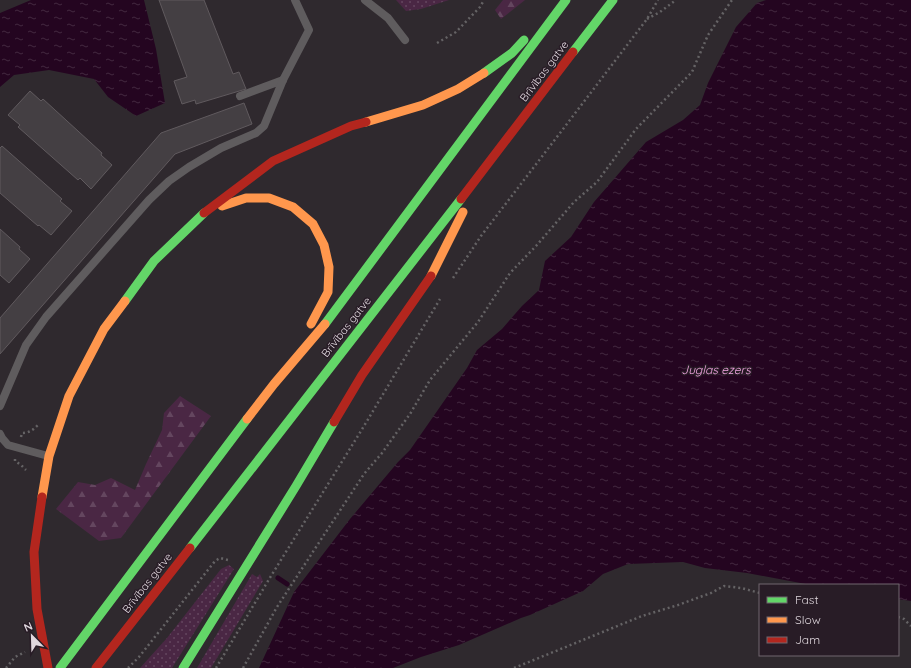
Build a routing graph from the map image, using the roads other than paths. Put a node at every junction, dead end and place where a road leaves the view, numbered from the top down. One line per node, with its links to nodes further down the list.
1 (295, 0): 6 (lane)
2 (365, 0): 5 (lane)
3 (566, 0): 9 (main road); 12 (main road, Brīvības gatve)
4 (613, 0): 8 (main road, Brīvības gatve)
5 (405, 40)
6 (283, 80): 7 (lane); 13 (lane)
7 (240, 96)
8 (482, 173): 18 (main road, Brīvības gatve); 19 (main road)
9 (204, 213): 10 (main road); 15 (main road)
10 (304, 333)
11 (290, 351): 12 (main road)
12 (274, 384): 17 (main road, Brīvības gatve)
13 (0, 406)
14 (0, 434): 15 (lane)
15 (49, 456): 16 (main road)
16 (48, 668)
17 (60, 668)
18 (96, 668)
19 (183, 668)

